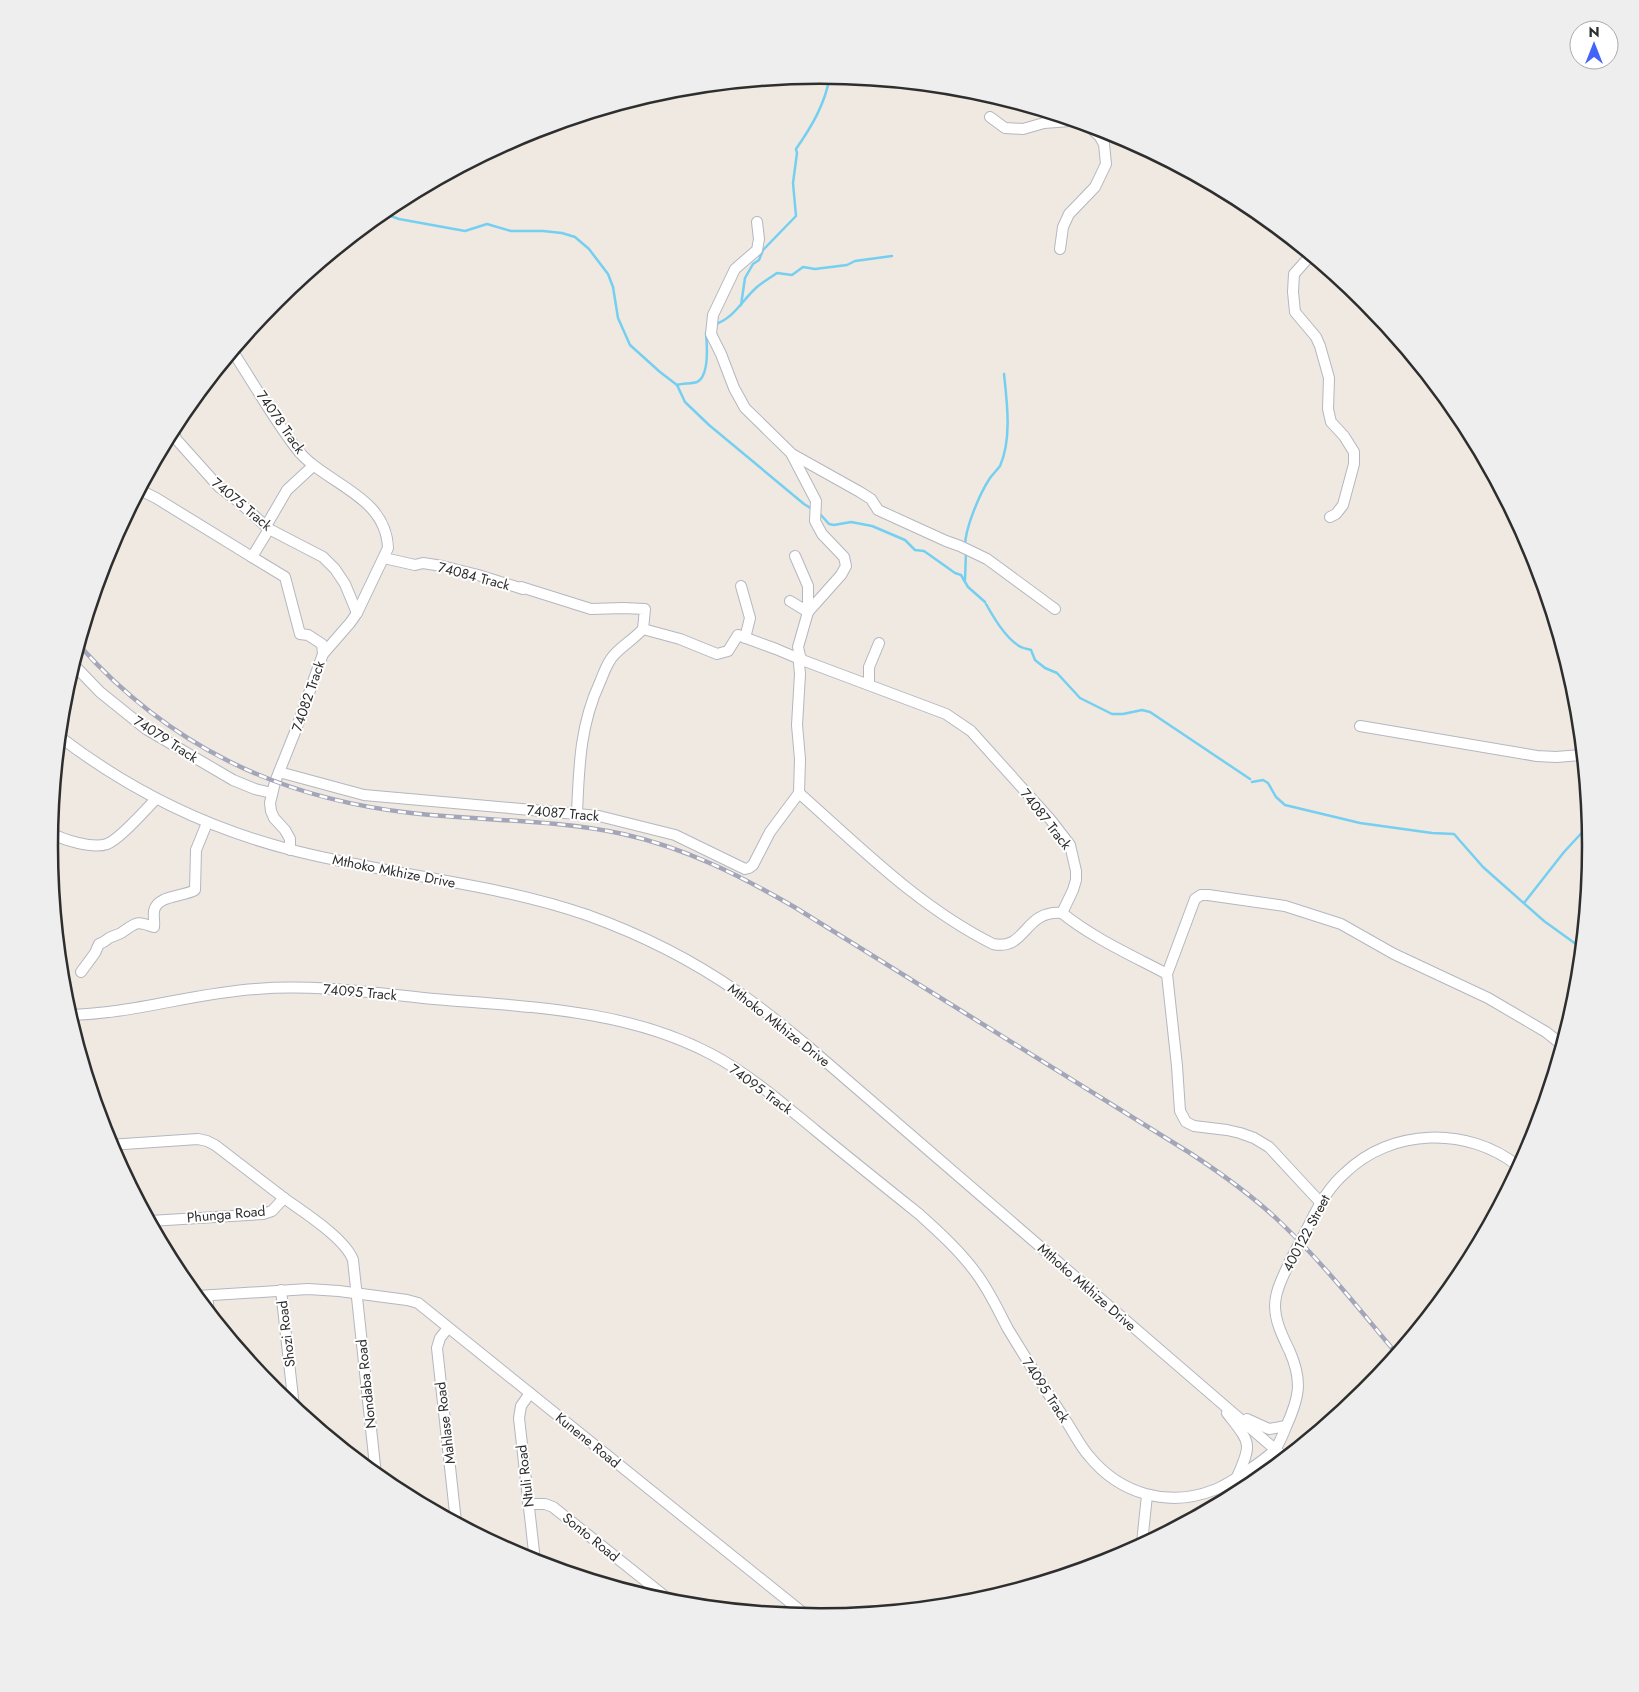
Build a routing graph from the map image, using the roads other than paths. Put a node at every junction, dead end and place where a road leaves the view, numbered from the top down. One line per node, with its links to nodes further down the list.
1 (990, 117): 2 (street)
2 (1060, 123)
3 (1101, 138): 5 (street)
4 (758, 222): 9 (street)
5 (1060, 249)
6 (1306, 260): 12 (street)
7 (236, 357): 10 (street, 74078 Track)
8 (177, 437): 14 (street, 74075 Track)
9 (792, 454): 20 (street); 22 (street)
10 (313, 466): 13 (street, 74078 Track); 14 (street)
11 (145, 492): 16 (street)
12 (1330, 518)
13 (381, 524): 17 (street, 74082 Track)
14 (268, 527): 16 (street); 21 (street, 74075 Track)
15 (795, 556): 22 (street)
16 (252, 557): 26 (street)
17 (384, 558): 21 (street, 74082 Track); 23 (street, 74084 Track)
18 (741, 586): 24 (street)
19 (790, 601): 22 (street)
20 (1055, 608)
21 (357, 612): 26 (street, 74082 Track)
22 (808, 612): 27 (street)
23 (643, 629): 24 (street); 39 (street)
24 (745, 638): 27 (street, 74087 Track)
25 (879, 643): 29 (street)
26 (323, 654): 35 (street, 74082 Track)
27 (802, 660): 29 (street, 74087 Track); 37 (street)
28 (78, 669): 36 (street, 74079 Track)
29 (869, 684): 43 (street, 74087 Track)
30 (1360, 726): 34 (street)
31 (65, 741): 32 (street, Mthoko Mkhize Drive)
32 (72, 747): 33 (street); 38 (street, Mthoko Mkhize Drive)
33 (64, 748)
34 (1576, 755)
35 (279, 772): 36 (street, 74082 Track); 39 (street, 74087 Track)
36 (272, 793): 42 (street, 74082 Track)
37 (800, 793): 39 (street, 74087 Track); 43 (street)
38 (156, 799): 40 (street, Mthoko Mkhize Drive); 41 (street)
39 (577, 813)
40 (207, 823): 42 (street, Mthoko Mkhize Drive); 44 (street)
41 (58, 837)
42 (290, 850): 58 (street, Mthoko Mkhize Drive)
43 (1062, 913): 45 (street)
44 (81, 972)
45 (1166, 974): 47 (street); 51 (street)
46 (76, 1014): 68 (street, 74095 Track)
47 (1557, 1040)
48 (119, 1144): 50 (street, Phunga Road)
49 (1512, 1162): 51 (street, 400122 Street)
50 (284, 1198): 52 (street, Phunga Road); 54 (street)
51 (1320, 1202): 61 (street, 400122 Street, bridge)
52 (157, 1221)
53 (281, 1290): 54 (street, Kunene Road); 55 (street, Kunene Road); 59 (street, Shozi Road)
54 (356, 1294): 56 (street, Kunene Road); 64 (street, Nondaba Road)
55 (205, 1296)
56 (448, 1328): 57 (street, Kunene Road); 70 (street, Mahlase Road)
57 (530, 1393): 69 (street, Ntuli Road); 74 (street, Kunene Road)
58 (1210, 1393): 60 (street, Mthoko Mkhize Drive); 66 (street)
59 (293, 1396)
60 (1233, 1412): 61 (street); 62 (street, Mthoko Mkhize Drive)
61 (1286, 1426): 62 (street, 400122 Street)
62 (1276, 1449): 63 (street, Mthoko Mkhize Drive); 66 (street, 74095 Track)
63 (1280, 1453)
64 (375, 1465)
65 (1253, 1473): 67 (street)
66 (1236, 1478): 67 (street, 74095 Track)
67 (1222, 1487): 68 (street, 74095 Track)
68 (1147, 1494): 71 (street)
69 (528, 1504): 72 (street, Ntuli Road); 73 (street, Sonto Road)
70 (455, 1515)
71 (1143, 1535)
72 (534, 1552)
73 (657, 1590)
74 (797, 1607)

